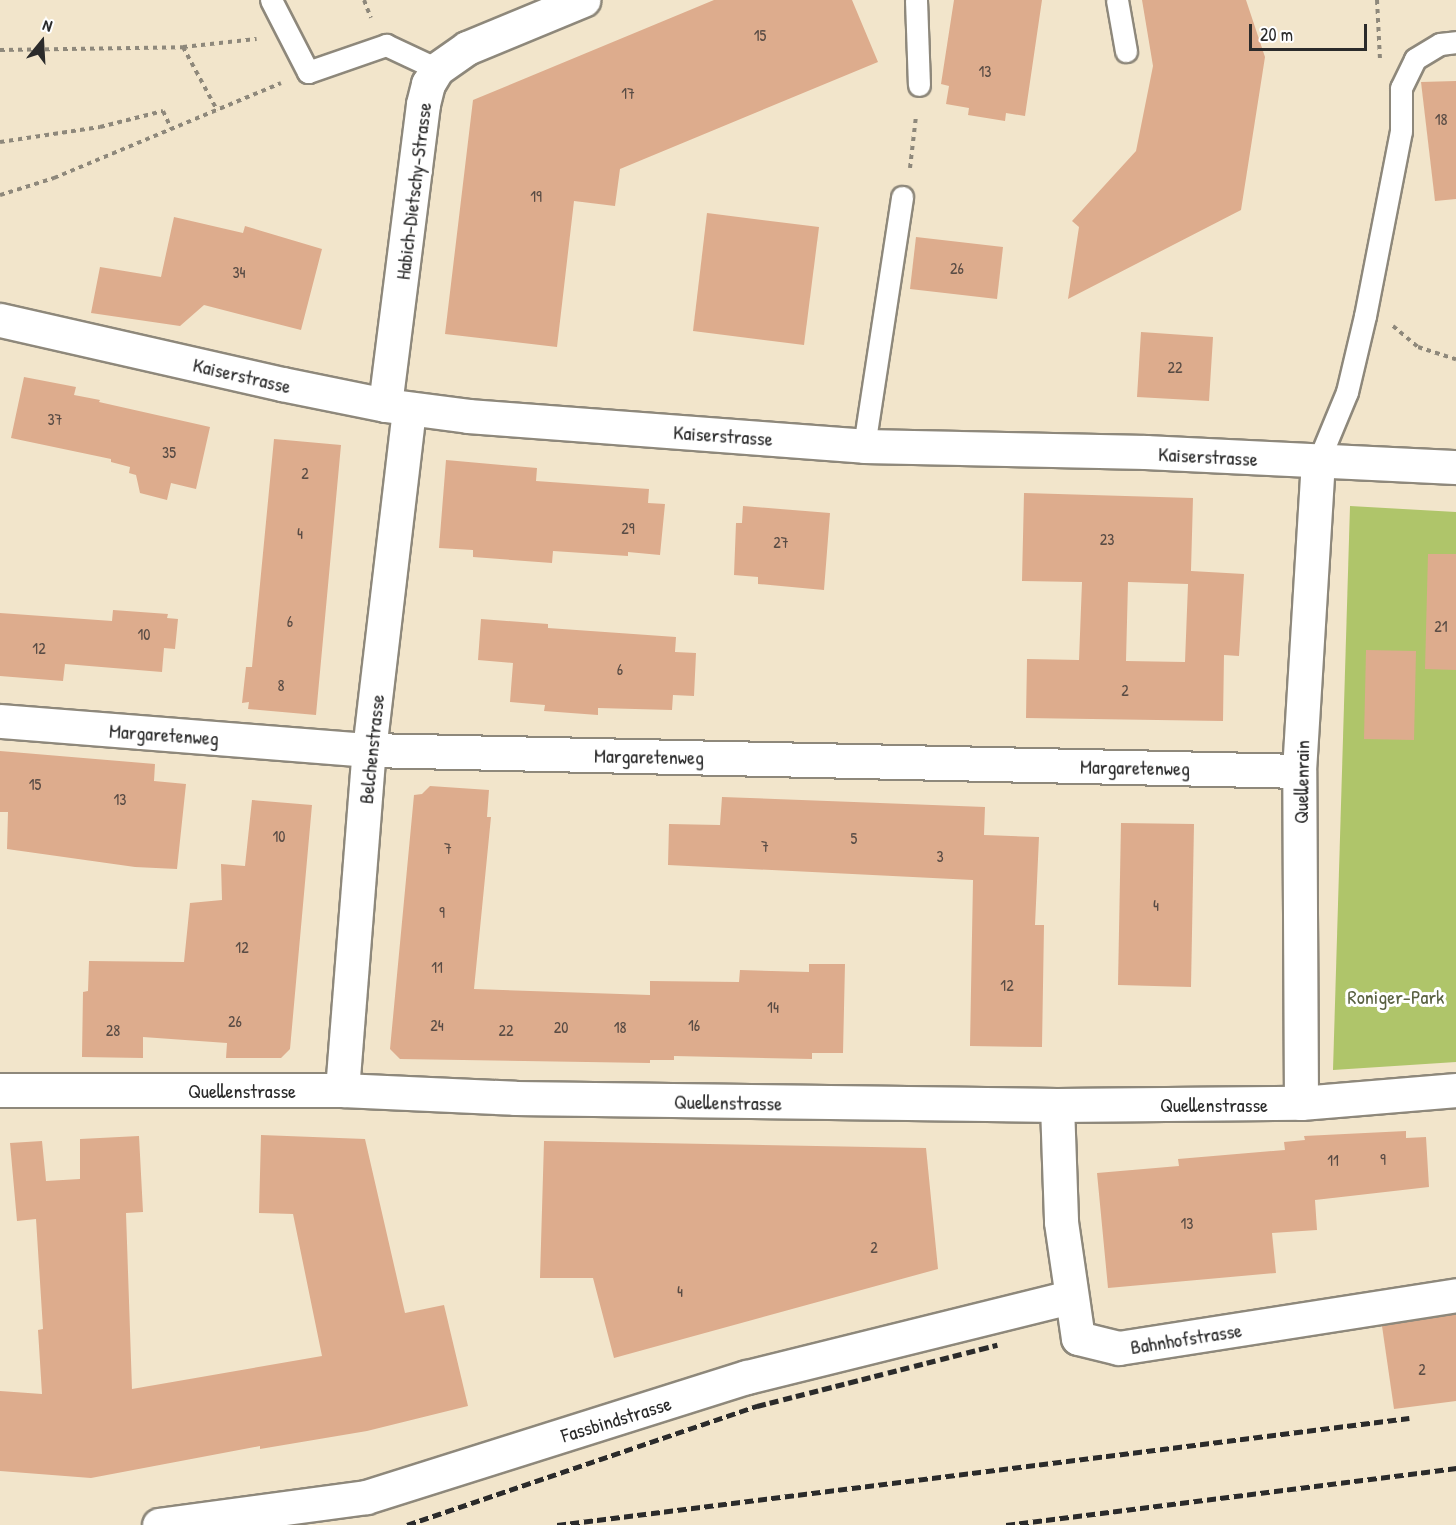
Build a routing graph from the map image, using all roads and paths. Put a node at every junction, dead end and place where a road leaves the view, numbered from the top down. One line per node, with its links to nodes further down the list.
1 (271, 0): 6 (lane)
2 (584, 0): 11 (street)
3 (916, 0): 13 (lane)
4 (1117, 0): 10 (lane)
5 (1377, 0): 14 (path)
6 (288, 36): 8 (path); 12 (lane)
7 (1456, 42): 14 (lane)
8 (183, 47): 9 (path); 15 (path)
9 (0, 50)
10 (1126, 51)
11 (437, 69): 12 (lane); 23 (street, Habich-Dietschy-Strasse)
12 (308, 72): 15 (path)
13 (919, 85): 19 (path)
14 (1401, 88): 20 (lane)
15 (217, 110): 16 (path)
16 (171, 128): 17 (path); 18 (path)
17 (0, 142)
18 (0, 195)
19 (902, 197): 24 (lane)
20 (1365, 316): 22 (path); 25 (lane)
21 (0, 320): 23 (street, Kaiserstrasse)
22 (1456, 358)
23 (397, 407): 24 (street, Kaiserstrasse); 28 (street, Belchenstrasse)
24 (864, 446): 25 (street, Kaiserstrasse)
25 (1318, 462): 26 (street, Kaiserstrasse); 29 (street, Quellenrain)
26 (1456, 467)
27 (0, 721): 28 (street, Margaretenweg)
28 (369, 750): 29 (street, Margaretenweg); 31 (street, Belchenstrasse)
29 (1299, 771): 33 (street, Quellenrain)
30 (0, 1089): 31 (street, Quellenstrasse)
31 (342, 1090): 34 (street, Quellenstrasse)
32 (1456, 1090): 33 (street, Quellenstrasse)
33 (1301, 1103): 34 (street, Quellenstrasse)
34 (1057, 1105): 36 (street, Bahnhofstrasse)
35 (1456, 1295): 36 (street, Bahnhofstrasse)
36 (1071, 1297): 37 (street, Fassbindstrasse)
37 (159, 1525)

